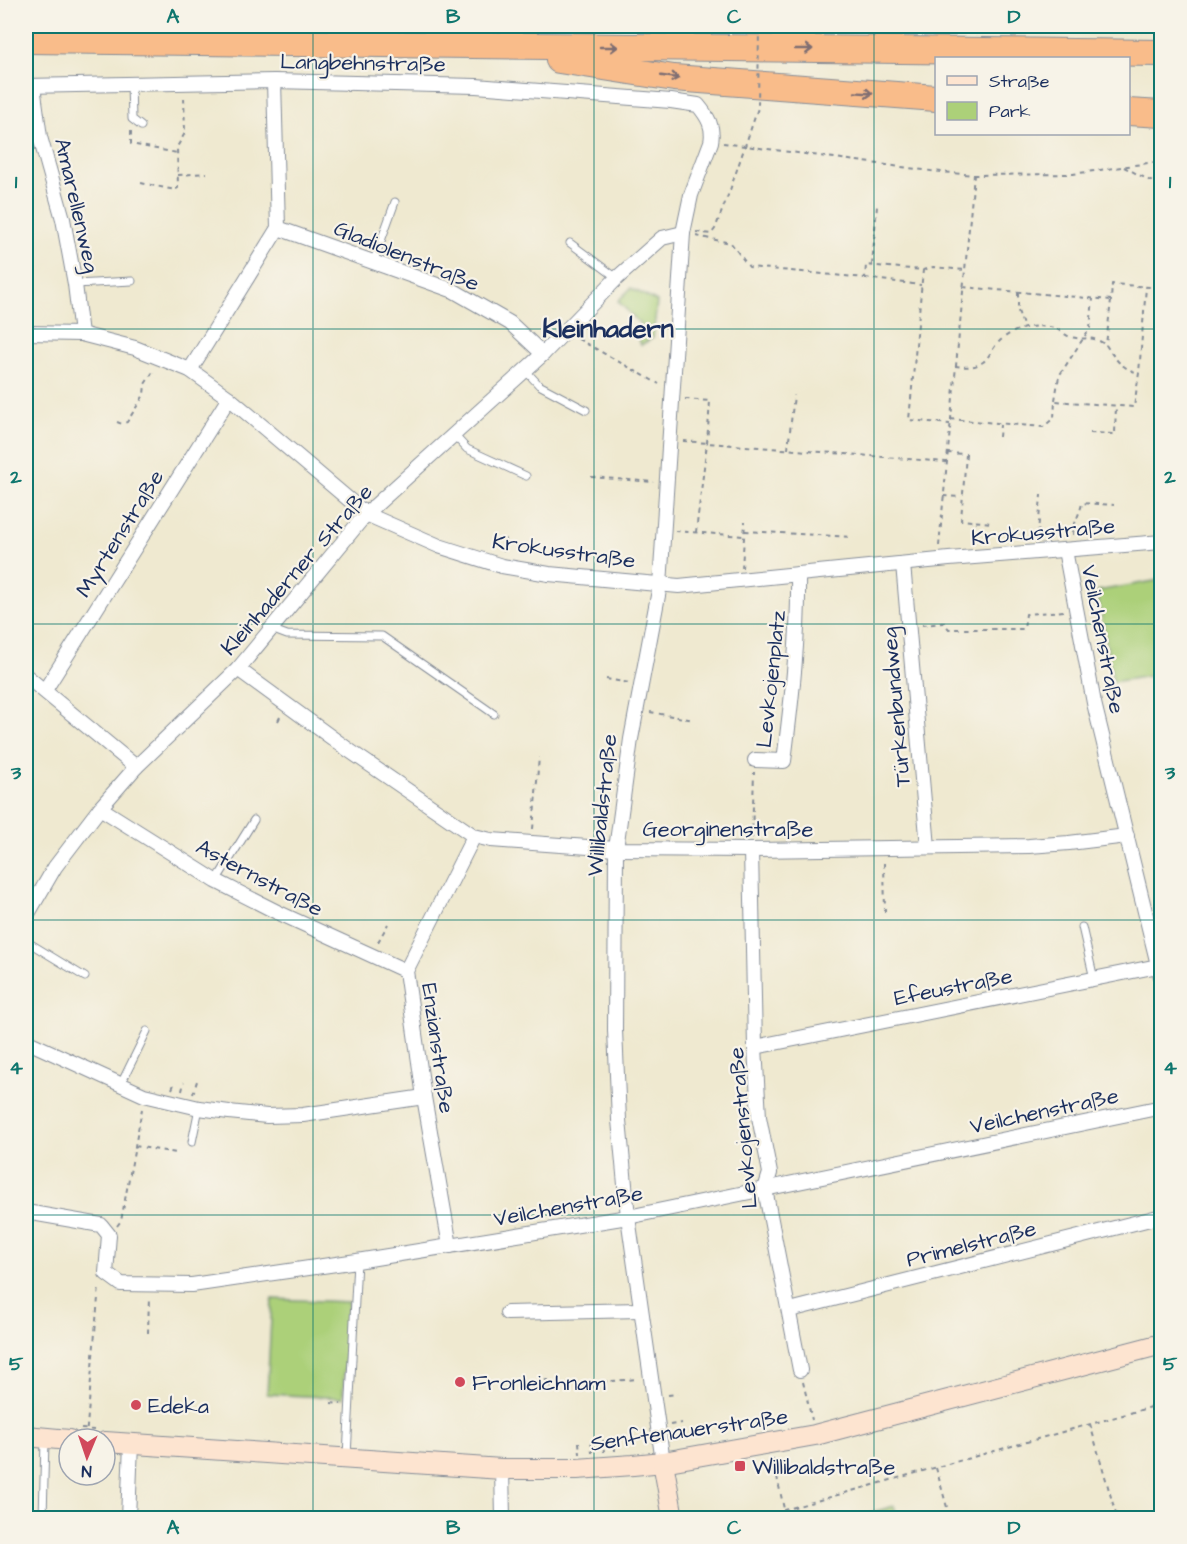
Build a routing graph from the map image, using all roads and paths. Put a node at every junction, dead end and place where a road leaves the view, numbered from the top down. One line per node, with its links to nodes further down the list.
1 (759, 26): 26 (path, bridge)
2 (26, 40): 3 (highway)
3 (466, 46): 4 (highway, one-way to 4); 9 (highway, one-way to 9)
4 (1161, 53)
5 (274, 81): 6 (street, Langbehnstraße); 14 (street, Langbehnstraße); 25 (street)
6 (184, 83): 7 (street, Langbehnstraße); 15 (path)
7 (131, 84): 8 (street, Langbehnstraße); 12 (lane)
8 (29, 86): 35 (street, Amarellenweg)
9 (935, 98)
10 (1130, 112): 11 (highway)
11 (1161, 114)
12 (132, 119): 13 (lane); 15 (path)
13 (141, 126)
14 (711, 142): 20 (path); 26 (street, Willibaldstraße)
15 (177, 153): 19 (path)
16 (1161, 161): 17 (path)
17 (1122, 166): 20 (path); 22 (path)
18 (207, 173): 19 (path)
19 (178, 175): 21 (path)
20 (974, 175): 31 (path)
21 (141, 183)
22 (1161, 188)
23 (395, 202): 28 (lane)
24 (877, 206): 29 (path)
25 (278, 228): 28 (street, Gladiolenstraße); 52 (street)
26 (690, 232): 32 (street, Kleinhaderner Straße); 33 (path); 55 (street, Willibaldstraße)
27 (570, 243): 32 (lane)
28 (373, 262): 49 (street, Gladiolenstraße)
29 (872, 265): 30 (path); 33 (path)
30 (923, 270): 31 (path); 36 (path)
31 (965, 270): 37 (path)
32 (617, 278): 44 (street, Kleinhaderner Straße)
33 (865, 278): 36 (path)
34 (132, 282): 35 (lane)
35 (75, 284): 46 (street, Amarellenweg)
36 (922, 285): 63 (path)
37 (963, 287): 40 (path); 51 (path)
38 (1146, 287): 39 (path); 42 (path); 54 (path)
39 (1161, 288)
40 (1018, 292): 41 (path); 43 (path)
41 (1093, 299): 42 (path); 47 (path)
42 (1111, 300): 48 (path)
43 (1024, 328): 47 (path); 51 (path)
44 (565, 332): 49 (street, Kleinhaderner Straße); 55 (path)
45 (26, 333): 46 (street, Krokusstraße)
46 (81, 333): 50 (street, Krokusstraße)
47 (1084, 339): 48 (path); 58 (path)
48 (1106, 345): 54 (path)
49 (543, 354): 53 (street, Kleinhaderner Straße)
50 (161, 359): 52 (street, Krokusstraße); 62 (path)
51 (955, 366): 61 (path)
52 (190, 370): 57 (street, Krokusstraße)
53 (525, 370): 60 (lane); 66 (street, Kleinhaderner Straße)
54 (1139, 373): 59 (path)
55 (671, 395): 68 (street, Willibaldstraße); 69 (path)
56 (794, 395): 70 (path)
57 (229, 398): 80 (street, Krokusstraße); 102 (street, Myrtenstraße)
58 (1055, 401): 59 (path); 64 (path)
59 (1116, 405): 65 (path)
60 (586, 410)
61 (950, 419): 63 (path); 64 (path)
62 (117, 422)
63 (950, 424): 71 (path)
64 (1000, 424): 67 (path)
65 (1090, 433)
66 (454, 435): 73 (lane); 80 (street, Kleinhaderner Straße)
67 (999, 437)
68 (669, 440): 69 (path); 75 (street, Willibaldstraße)
69 (707, 443): 70 (path); 84 (path)
70 (788, 449): 72 (path)
71 (947, 453): 72 (path); 78 (path)
72 (946, 462): 77 (path)
73 (526, 476)
74 (591, 477): 75 (path)
75 (666, 484): 83 (street, Willibaldstraße)
76 (1041, 495): 86 (path)
77 (943, 496): 78 (path); 90 (path)
78 (963, 497): 82 (path)
79 (1114, 506): 89 (path)
80 (366, 514): 94 (street, Krokusstraße); 97 (street, Kleinhaderner Straße)
81 (745, 522): 85 (path)
82 (992, 523)
83 (663, 530): 84 (path); 94 (street, Willibaldstraße)
84 (696, 532): 85 (path)
85 (745, 534): 87 (path); 93 (path)
86 (1038, 534)
87 (851, 537)
88 (1161, 542): 89 (street, Krokusstraße)
89 (1069, 550): 90 (street, Krokusstraße); 95 (street, Veilchenstraße)
90 (938, 560): 91 (street, Krokusstraße)
91 (903, 564): 92 (street, Krokusstraße); 96 (street, Türkenbundweg)
92 (798, 574): 93 (street, Krokusstraße); 107 (street, Levkojenplatz)
93 (742, 580): 94 (street, Krokusstraße)
94 (660, 585): 101 (street, Willibaldstraße)
95 (1076, 611): 96 (path); 112 (street, Veilchenstraße)
96 (909, 626): 114 (street, Türkenbundweg)
97 (271, 629): 98 (street, Kleinhaderner Straße); 104 (lane)
98 (238, 669): 108 (street, Kleinhaderner Straße); 111 (street, Georginenstraße)
99 (26, 676): 102 (street)
100 (606, 679): 101 (path)
101 (641, 684): 103 (street, Willibaldstraße)
102 (45, 690): 108 (street)
103 (636, 709): 105 (path); 116 (street, Willibaldstraße)
104 (494, 714)
105 (694, 720)
106 (539, 757): 113 (path)
107 (755, 760): 117 (path)
108 (136, 767): 109 (street, Kleinhaderner Straße)
109 (100, 808): 118 (street, Asternstraße); 120 (street, Kleinhaderner Straße)
110 (254, 820): 118 (lane)
111 (474, 836): 113 (street, Georginenstraße); 126 (street, Enzianstraße)
112 (1127, 836): 114 (street, Georginenstraße); 125 (street, Veilchenstraße)
113 (532, 843): 116 (street, Georginenstraße)
114 (928, 847): 115 (street, Georginenstraße)
115 (883, 848): 117 (street, Georginenstraße); 119 (path)
116 (616, 849): 117 (street, Georginenstraße); 150 (street, Willibaldstraße)
117 (751, 850): 132 (street, Levkojenstraße)
118 (216, 880): 124 (street, Asternstraße)
119 (885, 912)
120 (26, 917)
121 (388, 924): 124 (path)
122 (1082, 927): 128 (lane)
123 (26, 940): 127 (lane)
124 (370, 955): 126 (street, Asternstraße)
125 (1158, 966): 128 (street, Efeustraße); 129 (street, Veilchenstraße)
126 (406, 971): 141 (street, Enzianstraße)
127 (85, 977)
128 (1094, 979): 132 (street, Efeustraße)
129 (1161, 981)
130 (147, 1031): 136 (lane)
131 (26, 1041): 136 (street)
132 (755, 1047): 147 (street, Levkojenstraße)
133 (197, 1081): 138 (path)
134 (175, 1082): 137 (path)
135 (184, 1082): 139 (path)
136 (120, 1084): 140 (street)
137 (173, 1088)
138 (193, 1093)
139 (181, 1094)
140 (144, 1095): 143 (street); 145 (path)
141 (424, 1097): 143 (street); 152 (street, Enzianstraße)
142 (1161, 1107): 147 (street, Veilchenstraße)
143 (199, 1108): 144 (lane)
144 (192, 1142)
145 (135, 1146): 146 (path); 151 (path)
146 (176, 1153)
147 (765, 1189): 150 (street, Veilchenstraße); 157 (street, Levkojenstraße)
148 (26, 1212): 151 (street)
149 (1161, 1216): 157 (street, Primelstraße)
150 (628, 1217): 152 (street, Veilchenstraße); 156 (street, Willibaldstraße)
151 (109, 1235): 154 (street)
152 (450, 1246): 153 (street, Veilchenstraße)
153 (357, 1261): 154 (street, Veilchenstraße); 183 (lane)
154 (106, 1273): 166 (path)
155 (149, 1293): 159 (path)
156 (640, 1310): 158 (street); 162 (street, Willibaldstraße)
157 (790, 1310): 161 (street, Levkojenstraße)
158 (507, 1313)
159 (148, 1333)
160 (1161, 1344): 168 (street, Senftenauerstraße)
161 (800, 1370): 168 (path)
162 (650, 1378): 163 (path); 184 (street, Willibaldstraße)
163 (518, 1383)
164 (1161, 1404): 165 (path)
165 (1090, 1424): 185 (path); 195 (path)
166 (87, 1427)
167 (57, 1435): 169 (street)
168 (815, 1435): 184 (street, Senftenauerstraße)
169 (35, 1437): 188 (lane)
170 (614, 1439): 176 (path)
171 (117, 1440): 175 (street, Senftenauerstraße)
172 (603, 1440): 177 (path)
173 (591, 1441): 179 (path)
174 (579, 1442): 178 (path)
175 (131, 1444): 183 (street, Senftenauerstraße); 189 (street)
176 (615, 1448)
177 (603, 1449)
178 (579, 1450)
179 (592, 1450)
180 (580, 1456): 181 (path)
181 (592, 1456)
182 (772, 1456): 187 (path)
183 (346, 1458): 186 (street, Senftenauerstraße)
184 (663, 1462): 186 (street, Senftenauerstraße); 191 (street, Willibaldstraße)
185 (936, 1468): 187 (path); 194 (path)
186 (502, 1469): 190 (street)
187 (784, 1510): 192 (path); 193 (path)
188 (43, 1518)
189 (128, 1518)
190 (503, 1518)
191 (673, 1518)
192 (767, 1518)
193 (786, 1518)
194 (950, 1518)
195 (1117, 1518)

